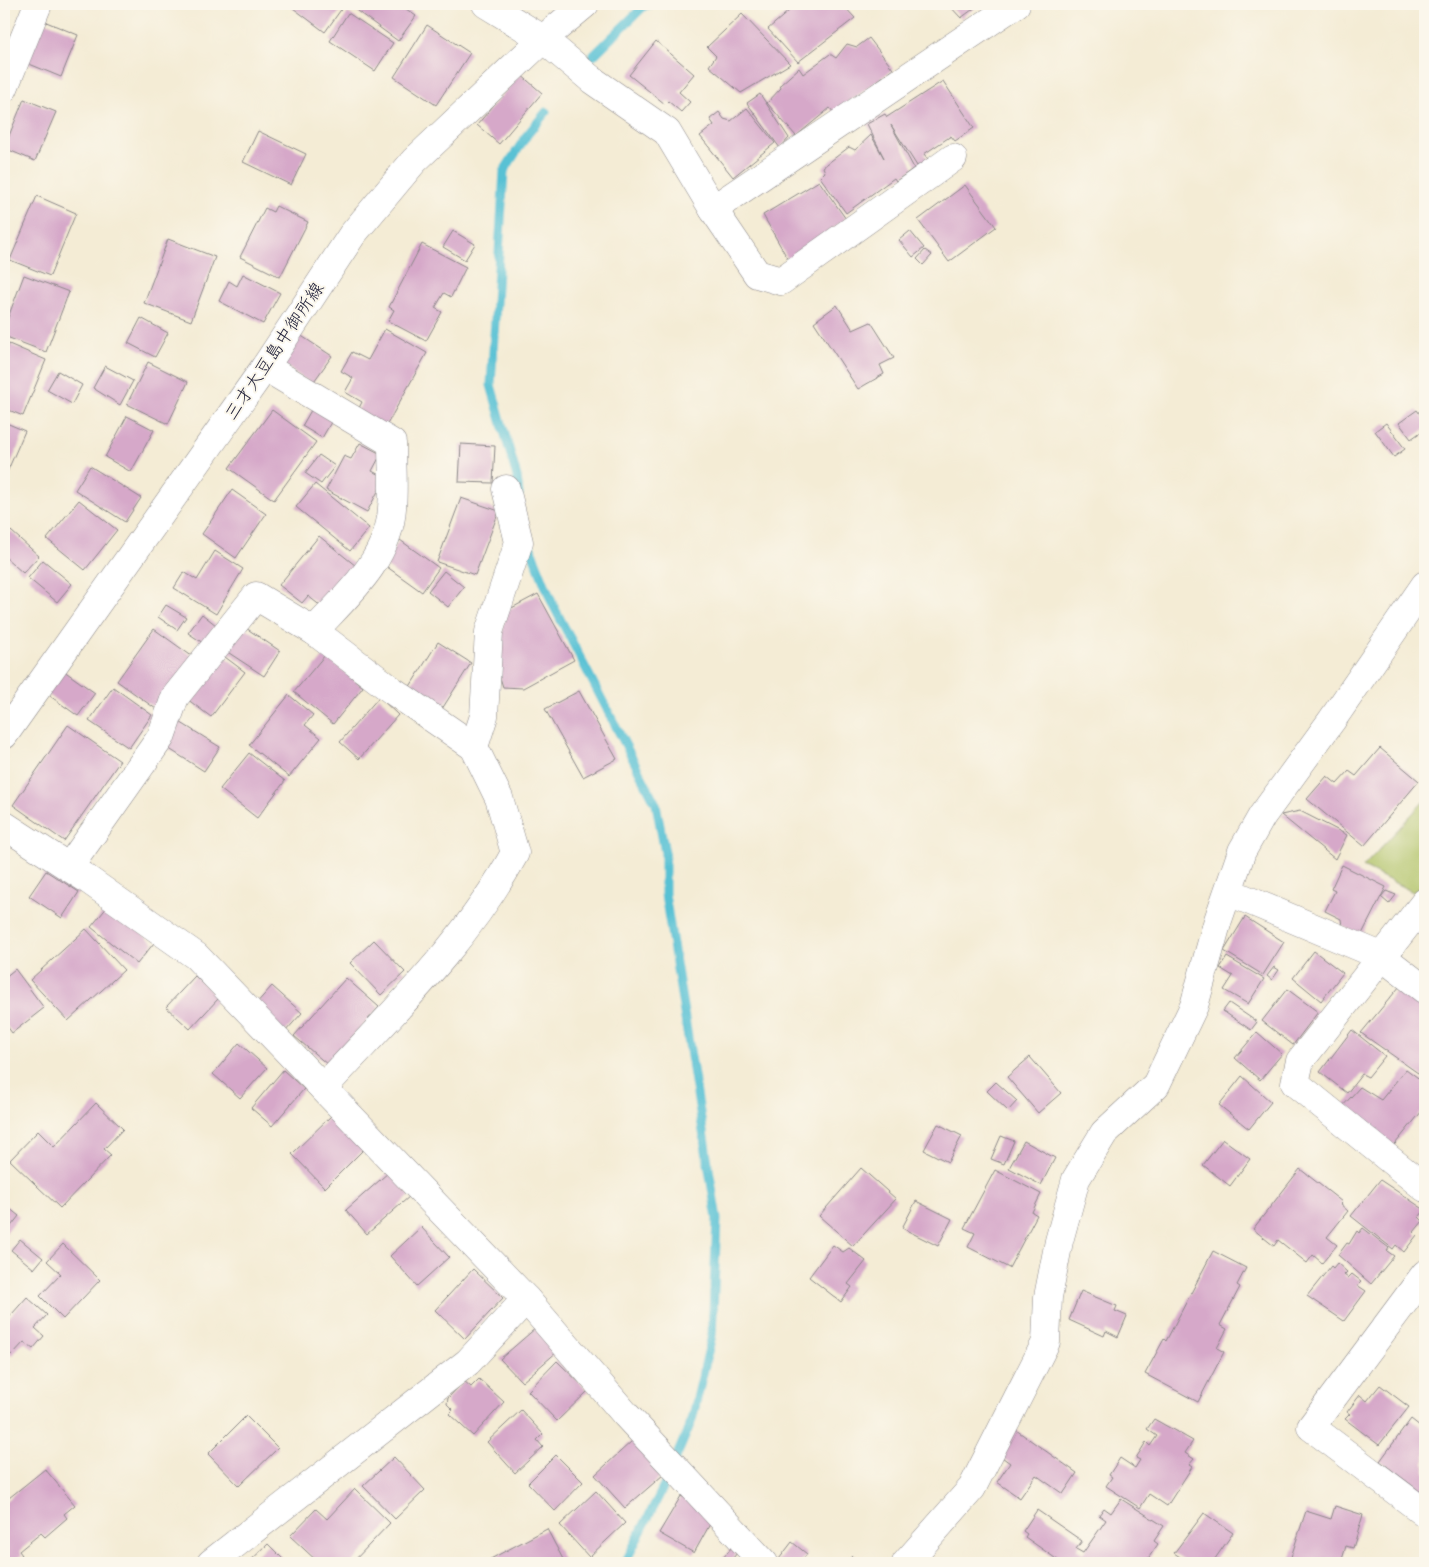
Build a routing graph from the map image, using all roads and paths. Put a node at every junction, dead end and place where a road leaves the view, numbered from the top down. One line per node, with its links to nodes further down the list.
1 (38, 4): 6 (street)
2 (486, 4): 5 (street)
3 (584, 4): 5 (street, 三才大豆島中御所線)
4 (1016, 4): 8 (street)
5 (543, 39): 8 (street); 9 (street, 三才大豆島中御所線)
6 (4, 88)
7 (953, 158): 8 (street)
8 (713, 209)
9 (265, 366): 12 (street); 13 (street, 三才大豆島中御所線)
10 (506, 489): 14 (street)
11 (1425, 585): 17 (street)
12 (314, 631): 14 (street); 16 (street)
13 (4, 735)
14 (474, 747): 21 (street)
15 (4, 825): 16 (street)
16 (69, 867): 21 (street)
17 (1229, 892): 19 (street); 28 (street)
18 (1425, 902): 19 (street)
19 (1380, 956): 20 (street); 22 (street)
20 (1425, 990)
21 (323, 1088): 24 (street)
22 (1425, 1188)
23 (1425, 1274): 25 (street)
24 (526, 1299): 26 (street); 27 (street)
25 (1425, 1513)
26 (211, 1563)
27 (764, 1563)
28 (906, 1563)

